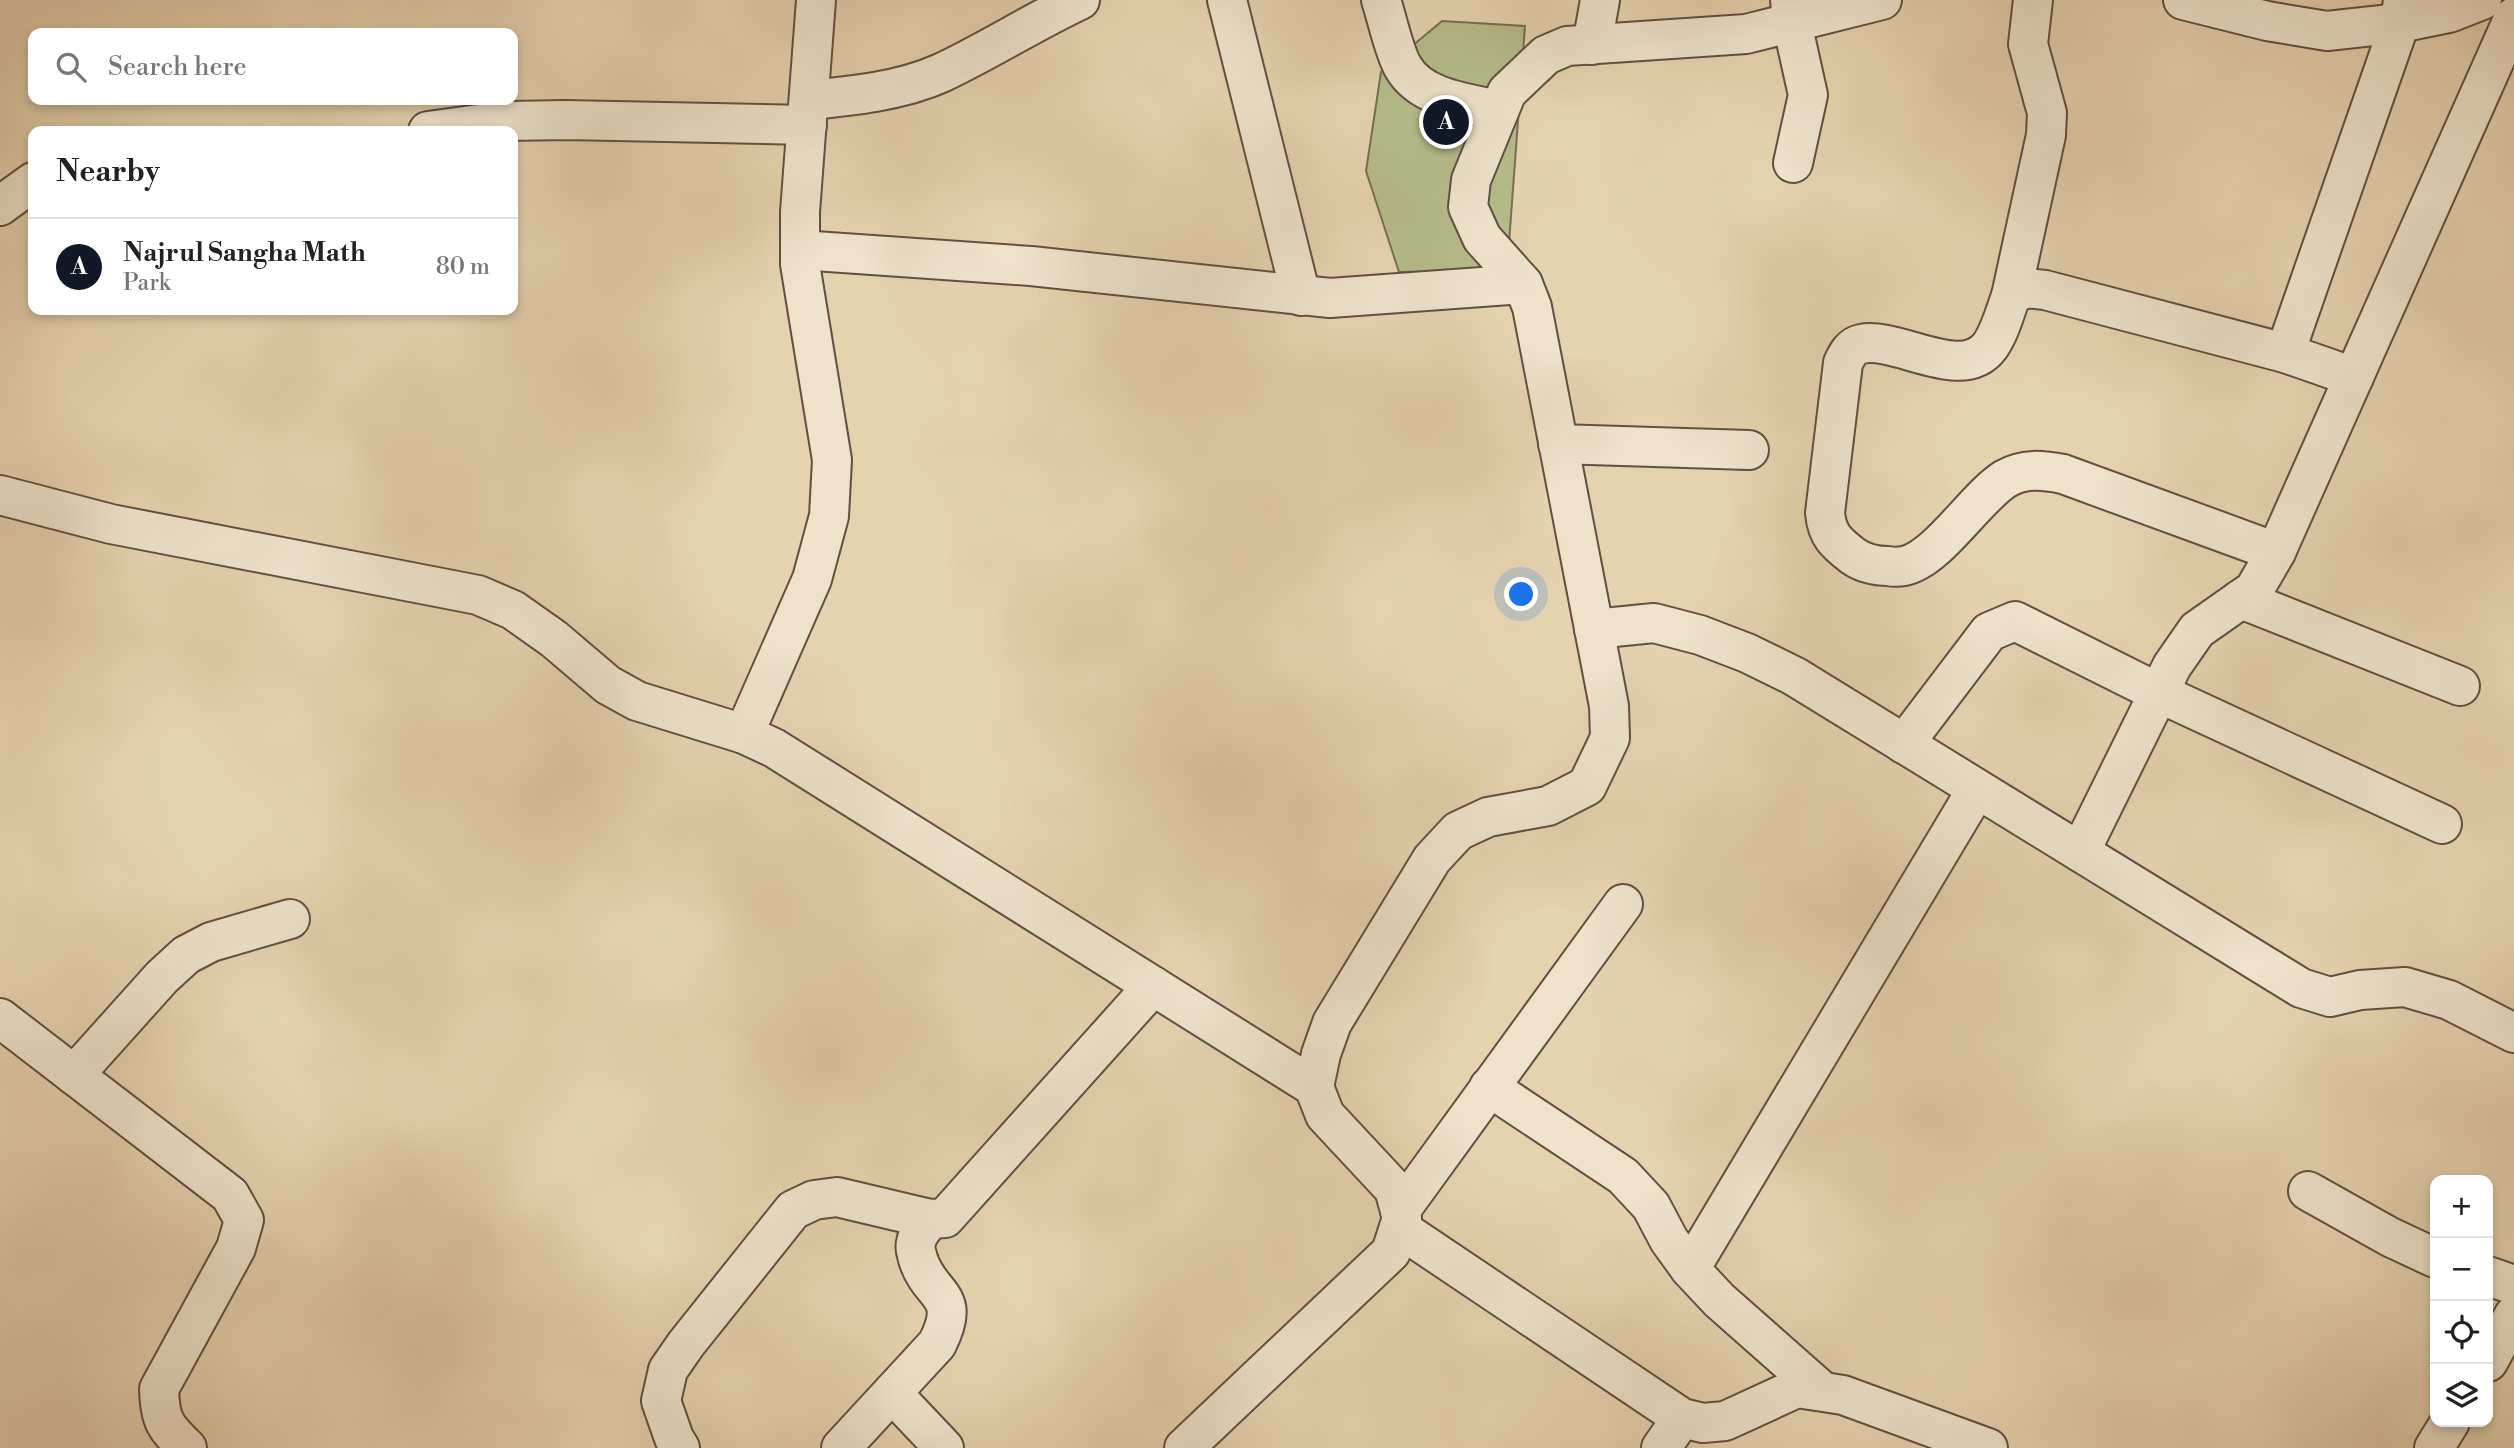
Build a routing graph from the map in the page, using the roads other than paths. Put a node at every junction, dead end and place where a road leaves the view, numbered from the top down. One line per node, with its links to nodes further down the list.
1 (817, 0): 15 (street)
2 (1080, 0): 15 (street)
3 (1227, 0): 22 (street)
4 (1381, 0): 14 (street)
5 (1600, 0): 13 (street)
6 (1882, 0): 10 (street)
7 (2033, 0): 23 (street)
8 (2483, 0): 11 (street)
9 (2191, 1): 11 (street)
10 (1791, 12): 13 (street); 17 (street)
11 (2401, 12): 24 (street)
12 (2514, 16): 25 (street)
13 (1592, 45): 14 (street)
14 (1499, 110): 21 (street)
15 (808, 113): 16 (street); 20 (street)
16 (465, 126)
17 (1793, 163)
18 (28, 186): 19 (street)
19 (0, 206)
20 (800, 250): 22 (street); 34 (street)
21 (1523, 284): 22 (street); 26 (street)
22 (1301, 296)
23 (2011, 296): 24 (street); 29 (street)
24 (2285, 353): 25 (street)
25 (2354, 377): 29 (street)
26 (1558, 444): 27 (street); 31 (street)
27 (1749, 450)
28 (0, 495): 34 (street)
29 (2276, 552): 30 (street)
30 (2241, 599): 32 (street); 33 (street)
31 (1594, 629): 35 (street); 45 (street)
32 (2460, 686)
33 (2159, 693): 35 (street); 37 (street); 38 (street)
34 (744, 734): 41 (street)
35 (1904, 744): 36 (street)
36 (1977, 789): 38 (street); 51 (street)
37 (2442, 824)
38 (2080, 852): 43 (street)
39 (1623, 904): 46 (street)
40 (290, 919): 44 (street)
41 (1153, 986): 45 (street); 48 (street)
42 (0, 1018): 44 (street)
43 (2514, 1033)
44 (74, 1075): 61 (street)
45 (1314, 1087): 49 (street)
46 (1489, 1087): 49 (street); 51 (street)
47 (2308, 1191): 50 (street)
48 (930, 1219): 57 (street); 62 (street)
49 (1399, 1219): 59 (street); 65 (street)
50 (2430, 1256)
51 (1690, 1269): 56 (street)
52 (2493, 1278): 53 (street)
53 (2514, 1284)
54 (2514, 1315): 55 (street)
55 (2498, 1360)
56 (1822, 1391): 59 (street); 60 (street)
57 (892, 1393): 63 (street); 64 (street)
58 (2447, 1427): 66 (street)
59 (1672, 1433)
60 (1965, 1444)
61 (187, 1448)
62 (680, 1448)
63 (841, 1448)
64 (944, 1448)
65 (1184, 1448)
66 (2434, 1448)

